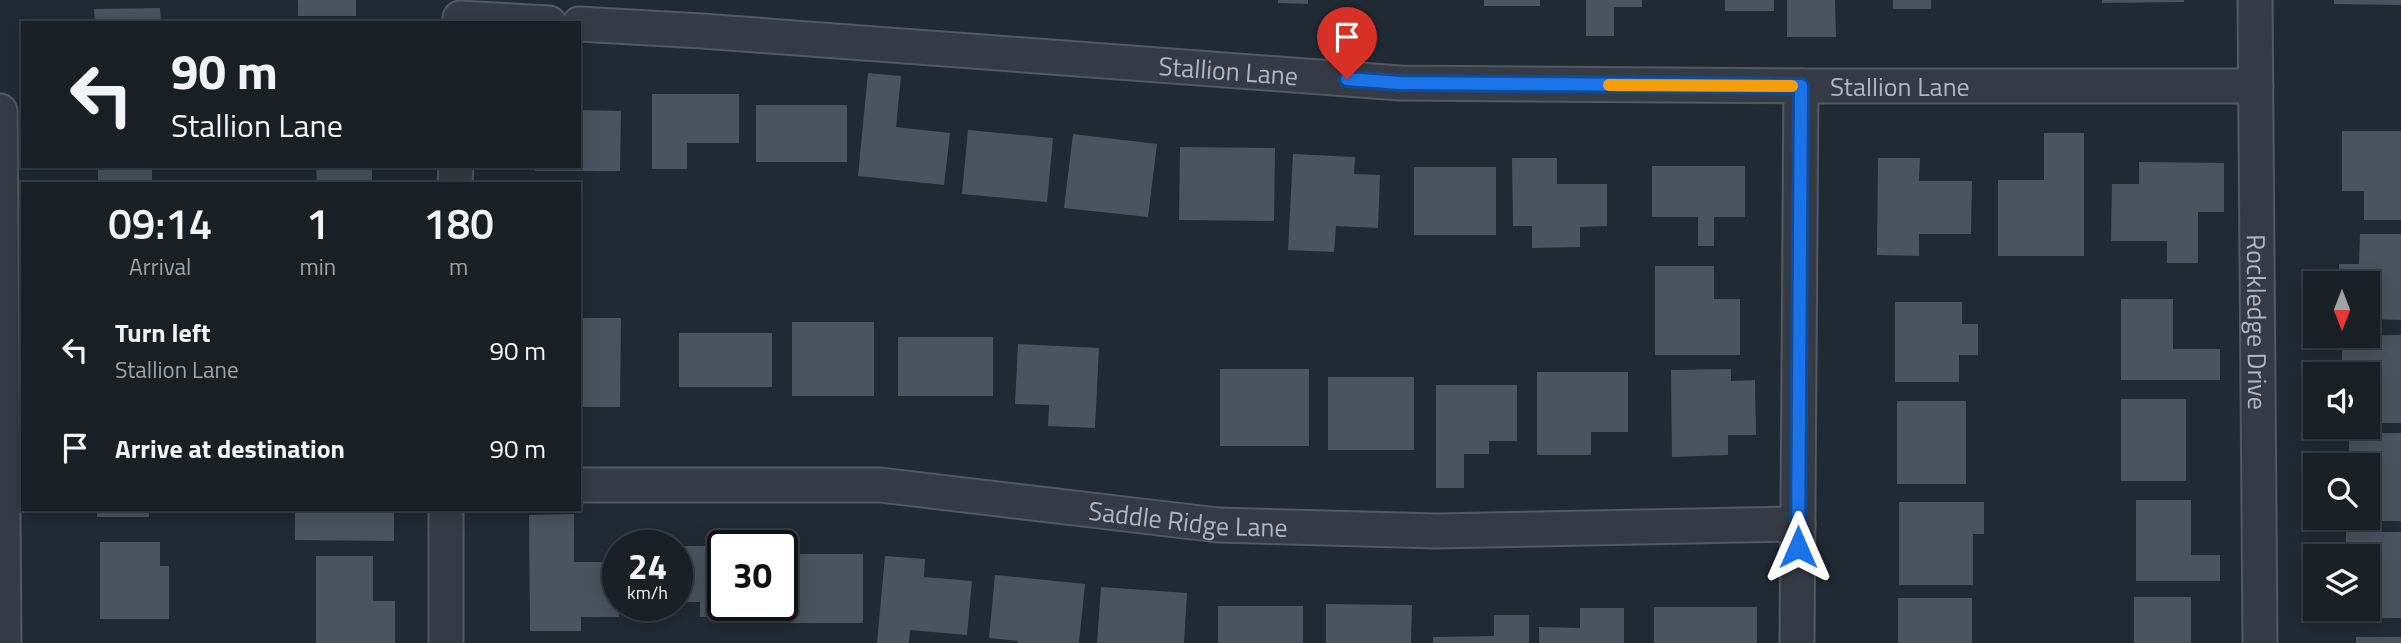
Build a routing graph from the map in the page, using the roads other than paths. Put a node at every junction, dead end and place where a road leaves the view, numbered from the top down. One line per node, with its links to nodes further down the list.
1 (2255, 0): 6 (street, Rockledge Drive)
2 (460, 14): 3 (street)
3 (529, 21)
4 (581, 24): 5 (street, Stallion Lane)
5 (1801, 86): 6 (street, Stallion Lane); 10 (street)
6 (2256, 86): 14 (street, Rockledge Drive)
7 (0, 111): 11 (street)
8 (581, 485): 10 (street, Saddle Ridge Lane)
9 (446, 511): 12 (street)
10 (1798, 524): 13 (street)
11 (5, 643)
12 (446, 643)
13 (1797, 643)
14 (2260, 643)

